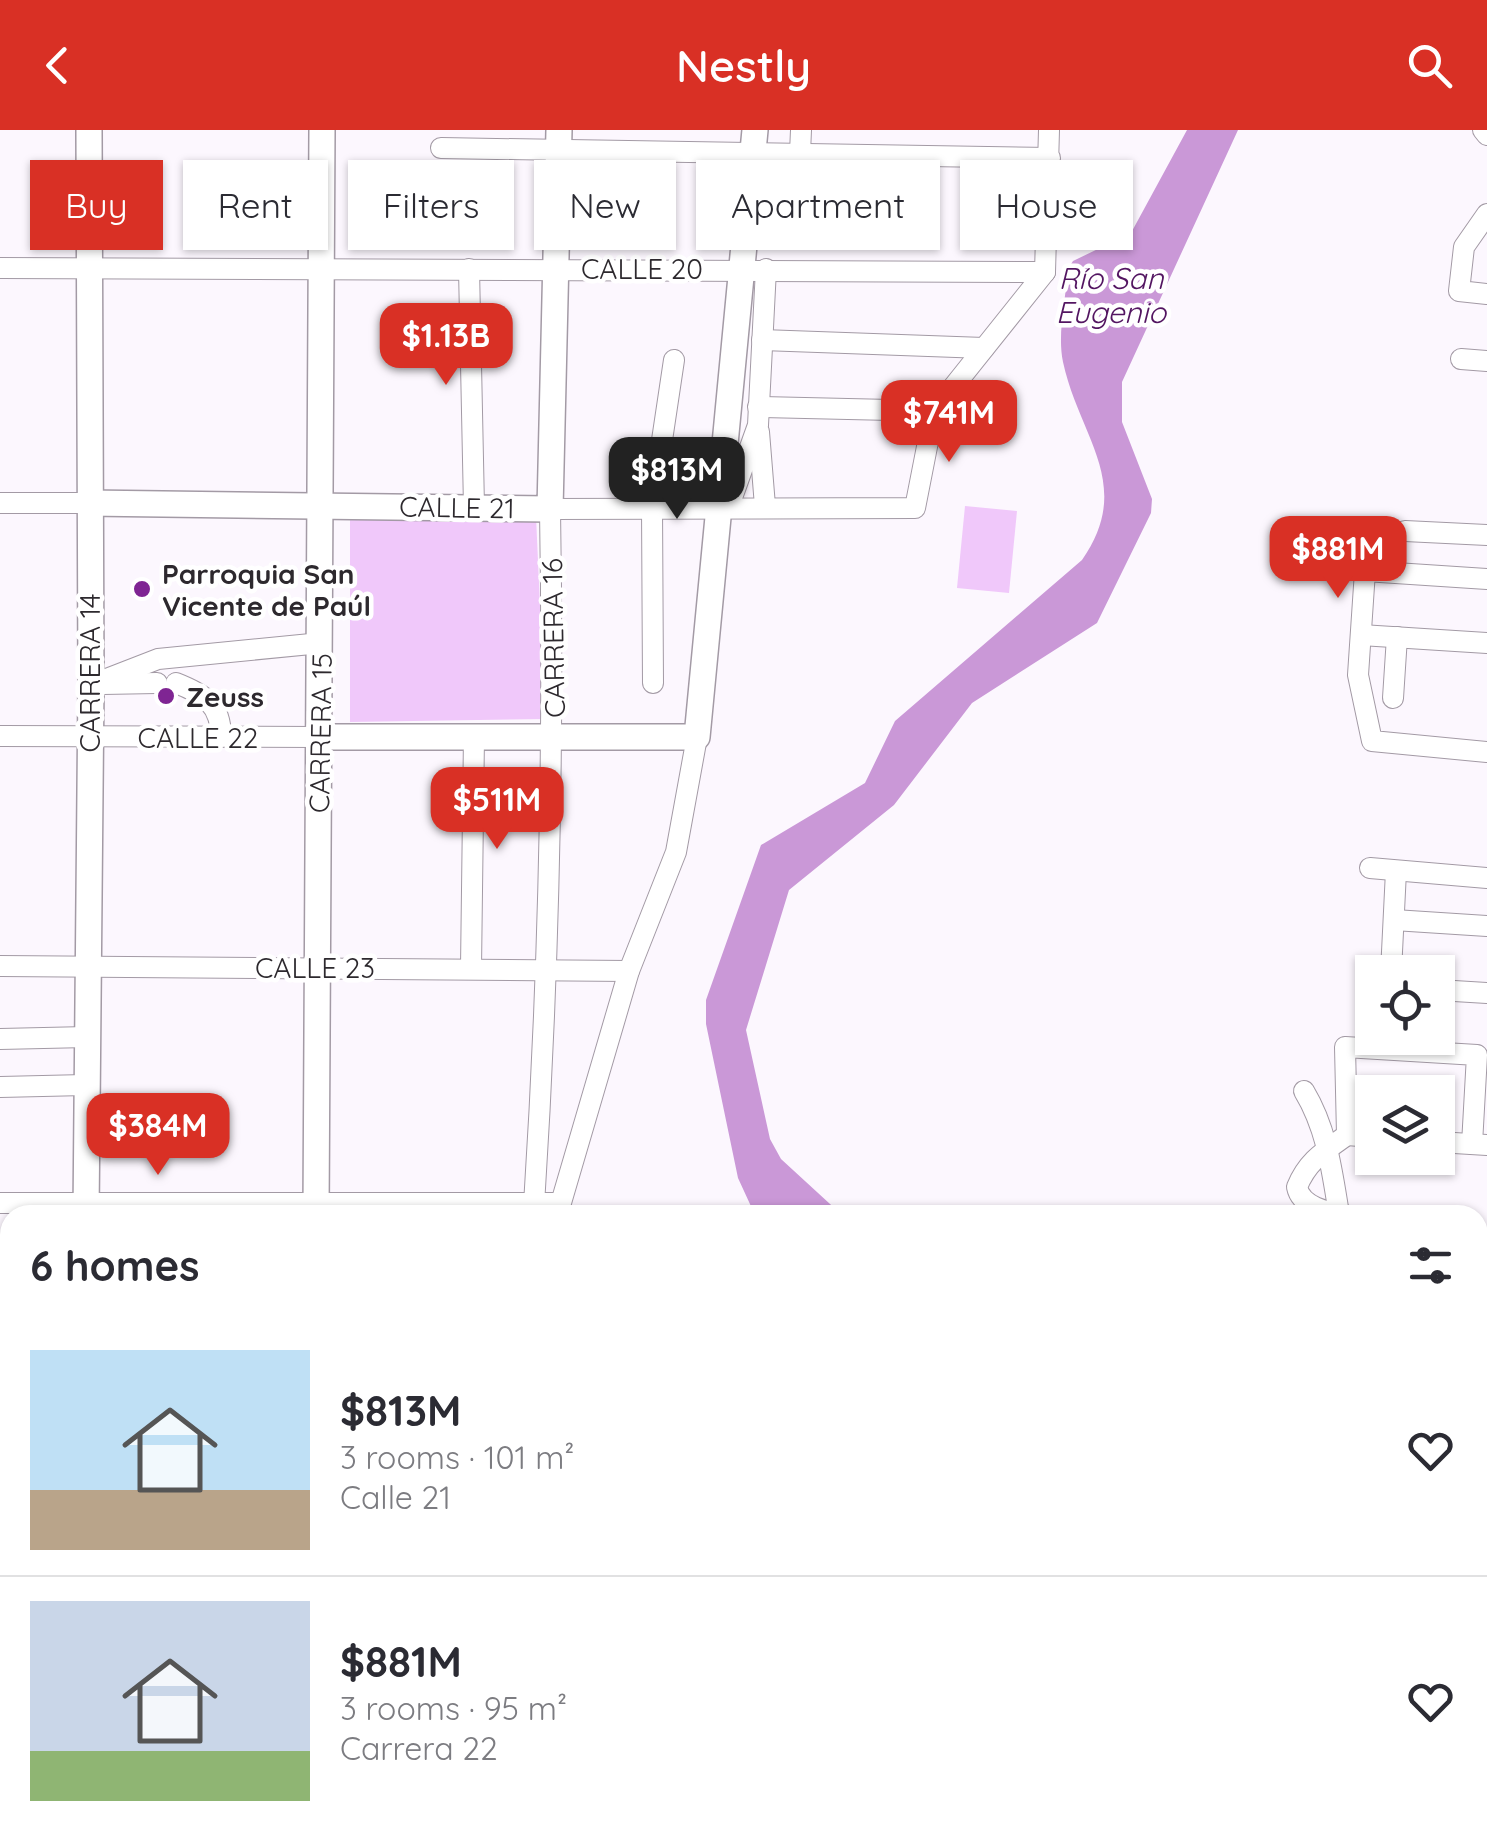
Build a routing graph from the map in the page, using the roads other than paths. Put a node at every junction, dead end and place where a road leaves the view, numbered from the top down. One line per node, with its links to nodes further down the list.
1 (90, 130): 12 (main road, CARRERA 14)
2 (322, 130): 13 (main road, CARRERA 15)
3 (802, 130): 8 (street)
4 (1049, 130): 9 (street)
5 (559, 141): 6 (street); 7 (street); 15 (main road, CARRERA 16)
6 (754, 142): 8 (street); 16 (main road)
7 (441, 148)
8 (800, 153): 9 (street)
9 (1050, 158): 17 (street)
10 (1487, 214): 18 (street)
11 (0, 268): 12 (street, CALLE 20)
12 (89, 268): 13 (street, CALLE 20); 26 (main road, CARRERA 14)
13 (322, 268): 14 (street, CALLE 20); 28 (main road, CARRERA 15)
14 (469, 268): 15 (street, CALLE 20); 31 (street)
15 (557, 268): 16 (street, CALLE 20); 33 (main road, CARRERA 16)
16 (755, 269): 17 (street, CALLE 20); 19 (street); 29 (main road)
17 (1044, 272): 20 (street)
18 (1487, 294)
19 (762, 340): 20 (street); 25 (street)
20 (984, 348): 24 (street)
21 (1461, 359): 23 (street)
22 (674, 360): 32 (street)
23 (1487, 361)
24 (934, 412): 25 (street); 30 (street, CALLE 21)
25 (758, 416): 29 (street); 30 (street)
26 (88, 503): 27 (street, CALLE 21); 28 (main road, CALLE 21); 42 (main road, CARRERA 14)
27 (0, 504)
28 (320, 506): 31 (main road, CALLE 21); 39 (main road, CARRERA 15)
29 (725, 506): 30 (street, CALLE 21); 32 (street, CALLE 21); 50 (main road)
30 (765, 506)
31 (474, 507): 33 (main road, CALLE 21)
32 (652, 508): 33 (street, CALLE 21); 41 (street)
33 (550, 509): 46 (street, CARRERA 16)
34 (1405, 531): 35 (street)
35 (1487, 535)
36 (1487, 579): 37 (street)
37 (1360, 635): 38 (street); 51 (street)
38 (1397, 637): 40 (street); 43 (street)
39 (321, 643): 42 (street); 49 (main road, CARRERA 15)
40 (1487, 644)
41 (653, 683)
42 (91, 685): 47 (main road, CARRERA 14); 48 (street)
43 (1393, 698)
44 (0, 736): 47 (street, CALLE 22)
45 (474, 736): 46 (main road, CALLE 22); 49 (main road, CALLE 22); 61 (street)
46 (554, 736): 50 (main road, CALLE 22); 62 (street, CARRERA 16)
47 (90, 737): 48 (street, CALLE 22); 58 (main road, CARRERA 14)
48 (221, 737): 49 (street, CALLE 22)
49 (320, 737): 60 (main road, CARRERA 15)
50 (697, 737): 63 (street)
51 (1487, 752)
52 (1370, 868): 53 (street)
53 (1396, 871): 54 (street); 55 (street)
54 (1487, 878)
55 (1394, 920): 56 (street); 57 (street)
56 (1487, 926)
57 (1392, 955)
58 (86, 965): 59 (street, CALLE 23); 60 (street, CALLE 23); 66 (main road, CARRERA 14)
59 (0, 966)
60 (318, 967): 61 (street, CALLE 23); 79 (main road, CARRERA 15)
61 (471, 968): 62 (street, CALLE 23)
62 (549, 968): 63 (street, CALLE 23); 80 (street, CARRERA 16)
63 (630, 971): 81 (street)
64 (1455, 991): 65 (street)
65 (1487, 993)
66 (86, 1037): 67 (street); 69 (main road, CARRERA 14)
67 (0, 1039)
68 (1481, 1079): 72 (street); 74 (street)
69 (85, 1085): 70 (street); 78 (main road, CARRERA 14)
70 (0, 1087)
71 (1304, 1091): 75 (street)
72 (1347, 1135): 73 (street); 75 (street)
73 (1355, 1136)
74 (1479, 1145)
75 (1328, 1147): 82 (street); 83 (street)
76 (0, 1203): 77 (street)
77 (34, 1205)
78 (86, 1205)
79 (316, 1205)
80 (534, 1205)
81 (559, 1205)
82 (1313, 1205)
83 (1340, 1205)

